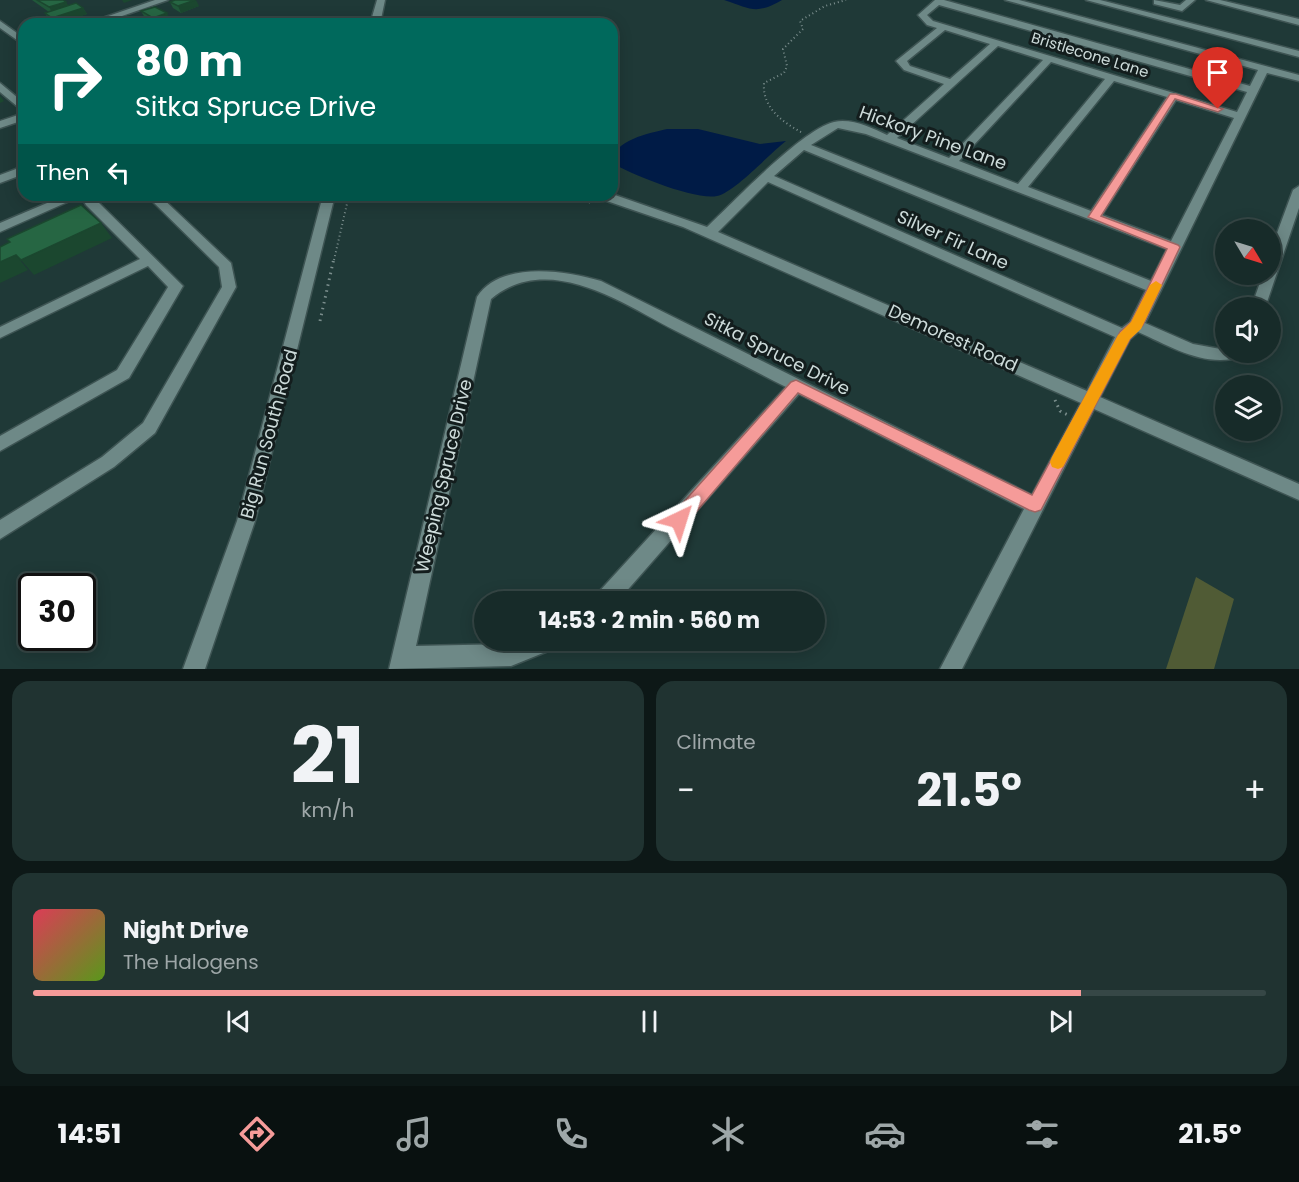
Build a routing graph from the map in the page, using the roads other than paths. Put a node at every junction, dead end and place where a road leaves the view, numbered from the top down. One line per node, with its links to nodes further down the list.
1 (164, 0): 9 (street)
2 (381, 0): 10 (street)
3 (1009, 0): 18 (street)
4 (1090, 0): 16 (street)
5 (1210, 0): 11 (street)
6 (939, 1): 13 (street, Bristlecone Lane); 23 (street)
7 (1190, 1): 8 (street)
8 (1156, 2)
9 (108, 18)
10 (376, 18)
11 (1299, 22)
12 (0, 24): 14 (street)
13 (944, 27): 15 (street, Bristlecone Lane); 21 (street)
14 (18, 38)
15 (996, 43): 17 (street, Bristlecone Lane); 21 (street)
16 (1299, 54)
17 (1049, 59): 19 (street, Bristlecone Lane); 31 (street)
18 (1264, 69): 20 (street); 23 (street)
19 (1112, 77): 24 (street, Bristlecone Lane); 35 (street)
20 (1299, 78)
21 (951, 83): 29 (street)
22 (0, 86): 25 (street)
23 (1252, 90): 26 (street)
24 (1173, 96): 26 (street, Bristlecone Lane); 42 (street)
25 (18, 103)
26 (1240, 116): 46 (street)
27 (18, 118): 28 (street)
28 (0, 125)
29 (889, 139): 30 (street, Hickory Pine Lane); 31 (street, Hickory Pine Lane)
30 (804, 146): 33 (street, Hickory Pine Lane); 49 (street)
31 (952, 162): 35 (street, Hickory Pine Lane)
32 (18, 172): 34 (street)
33 (766, 177): 44 (street, Hickory Pine Lane); 50 (street, Silver Fir Lane)
34 (0, 179)
35 (1020, 189): 42 (street, Hickory Pine Lane)
36 (1299, 190): 45 (street)
37 (62, 201): 43 (street)
38 (90, 201): 47 (street)
39 (158, 201): 58 (street)
40 (327, 201): 62 (street, Big Run South Road)
41 (618, 201): 44 (street, Demorest Road)
42 (1094, 217): 46 (street, Hickory Pine Lane)
43 (0, 228)
44 (710, 233): 54 (street, Demorest Road)
45 (1281, 242)
46 (1174, 247): 49 (street)
47 (149, 260): 51 (street); 55 (street)
48 (494, 287): 53 (street, Sitka Spruce Drive); 61 (street, Weeping Spruce Drive)
49 (1155, 288): 50 (street)
50 (1130, 330): 52 (street, Silver Fir Lane); 54 (street)
51 (0, 333)
52 (1215, 357)
53 (796, 386): 57 (street, Sitka Spruce Drive); 59 (street)
54 (1091, 398): 56 (street, Demorest Road); 57 (street)
55 (0, 444)
56 (1299, 492)
57 (1035, 505): 63 (street)
58 (0, 530)
59 (614, 591)
60 (520, 651): 61 (street)
61 (401, 663)
62 (194, 669)
63 (951, 669)

